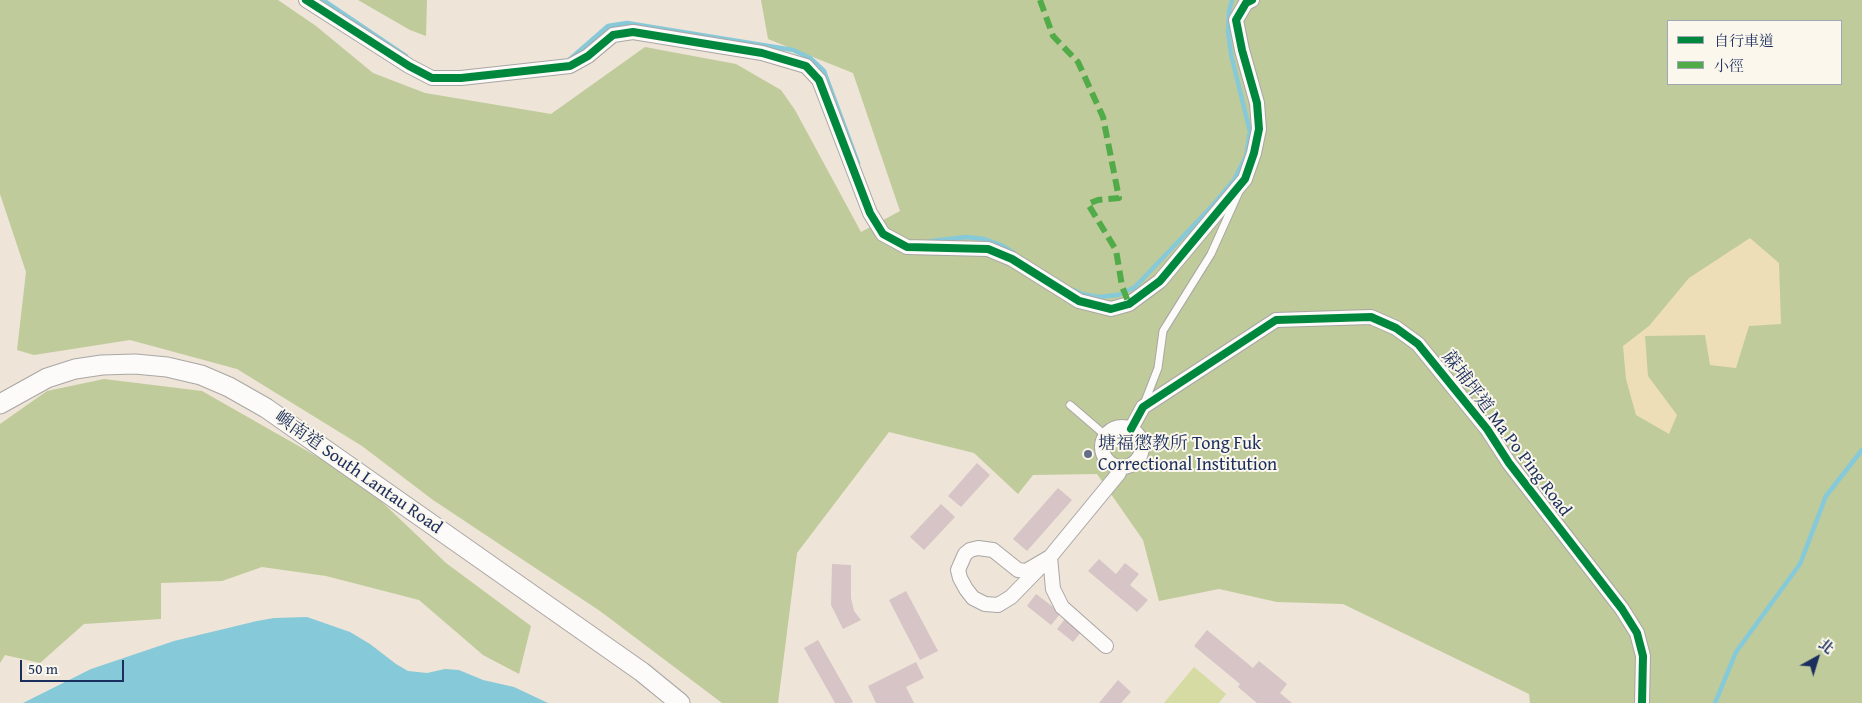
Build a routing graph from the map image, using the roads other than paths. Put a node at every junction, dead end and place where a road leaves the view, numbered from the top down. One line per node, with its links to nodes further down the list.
1 (306, 0): 3 (street)
2 (1252, 0): 3 (street)
3 (1245, 179): 6 (lane)
4 (0, 404): 12 (main road, 嶼南道 South Lantau Road)
5 (1070, 406): 8 (lane)
6 (1143, 407): 7 (street, 蔴埔坪道 Ma Po Ping Road); 13 (street, 蔴埔坪道 Ma Po Ping Road)
7 (1131, 429): 8 (street); 9 (street)
8 (1105, 435): 9 (street)
9 (1119, 468): 10 (street)
10 (1050, 557): 10 (street); 11 (street)
11 (1106, 646)
12 (680, 703)
13 (1642, 703)

